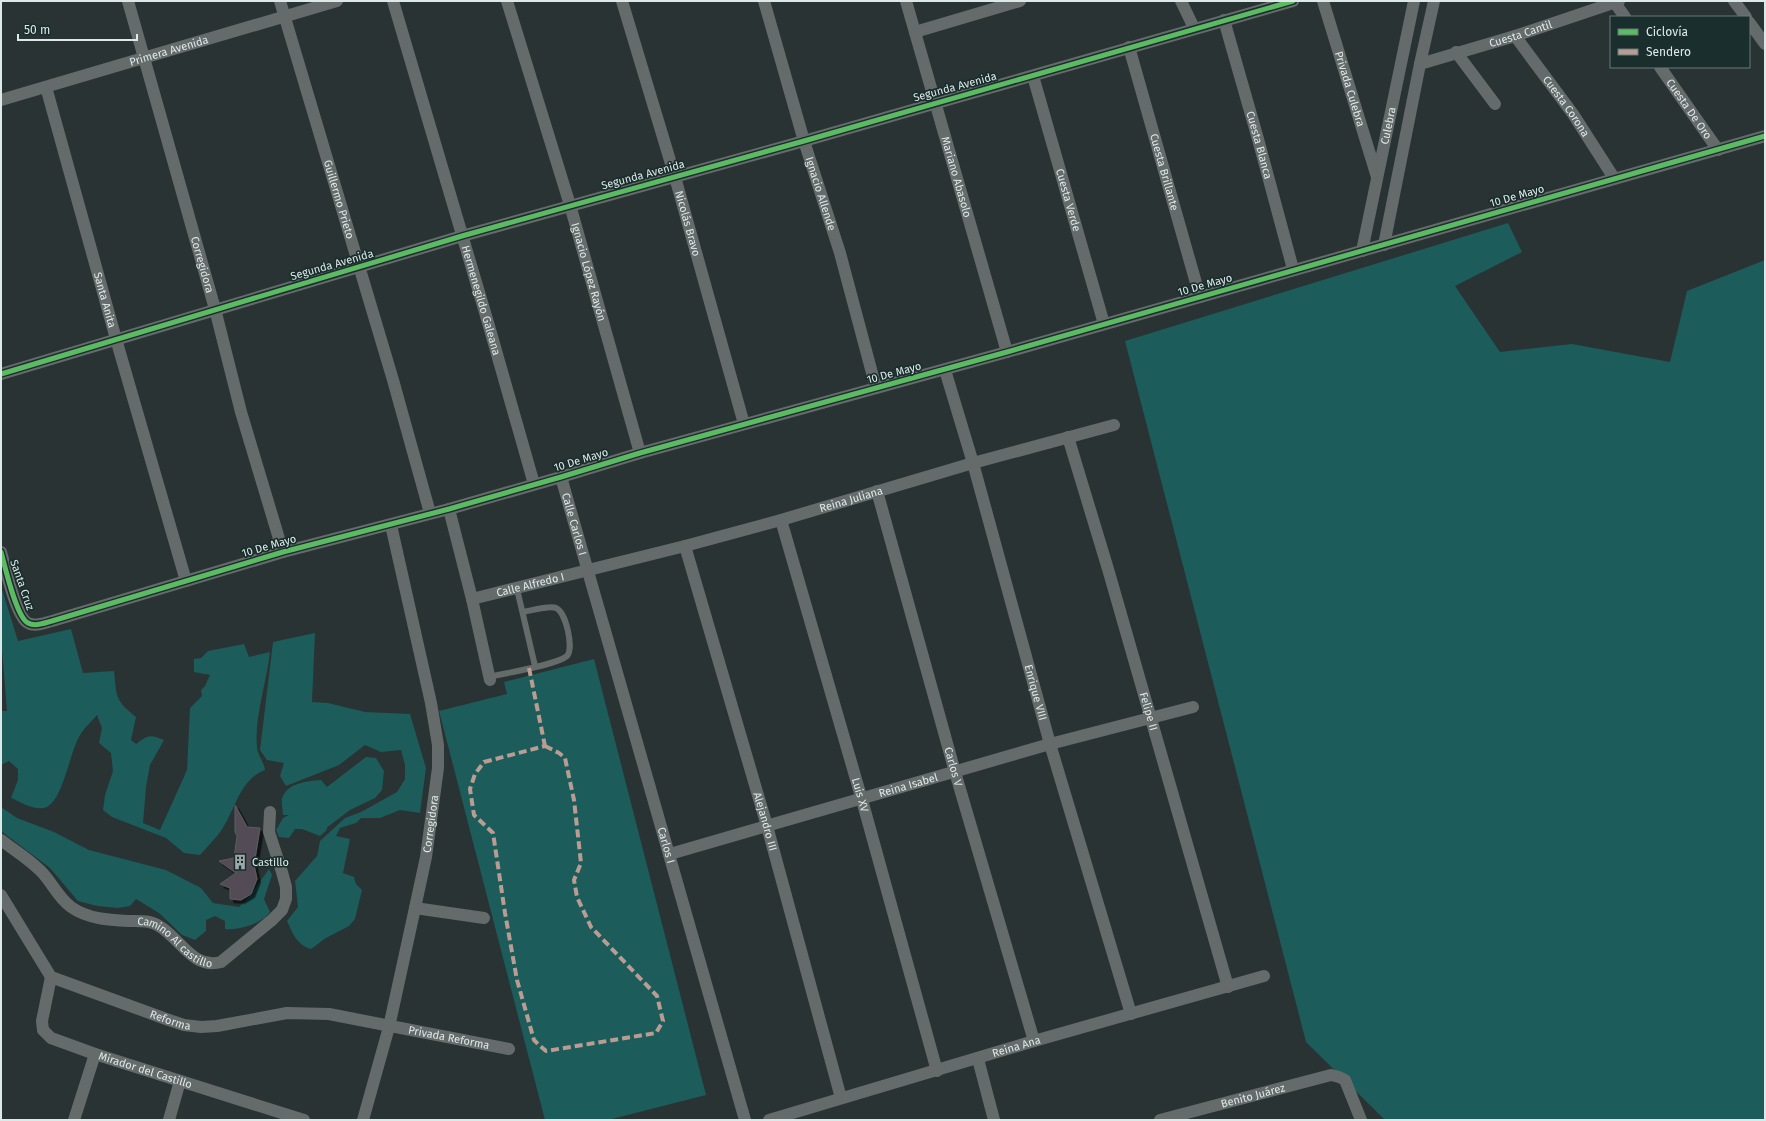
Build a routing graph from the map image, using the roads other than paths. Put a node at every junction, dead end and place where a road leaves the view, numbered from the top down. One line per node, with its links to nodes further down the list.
1 (128, 1): 28 (street, Corregidora)
2 (280, 1): 19 (street, Guillermo Prieto)
3 (337, 1): 19 (street, Primera Avenida)
4 (392, 1): 43 (street, Hermenegildo Galeana)
5 (507, 1): 42 (street, Ignacio López Rayón)
6 (622, 1): 39 (street, Nicolás Bravo)
7 (764, 1): 37 (street, Ignacio Allende)
8 (906, 1): 23 (street, Mariano Abasolo)
9 (1020, 1): 23 (street)
10 (1182, 1): 22 (street)
11 (1293, 1): 20 (street, Segunda Avenida)
12 (1323, 1): 40 (street, Privada Culebra)
13 (1414, 1): 40 (street, Culebra)
14 (1434, 1): 29 (street, Culebra)
15 (1734, 1): 18 (street)
16 (1617, 2): 17 (street); 24 (street, Cuesta Cantil)
17 (1624, 16)
18 (1745, 16)
19 (284, 17): 28 (street, Primera Avenida); 46 (street, Guillermo Prieto)
20 (1224, 20): 22 (street, Segunda Avenida); 47 (street, Cuesta Blanca)
21 (1750, 23): 25 (street)
22 (1194, 28): 26 (street, Segunda Avenida)
23 (915, 32): 34 (street, Mariano Abasolo)
24 (1515, 36): 27 (street, Cuesta Cantil); 41 (street, Cuesta Corona)
25 (1765, 44)
26 (1129, 47): 31 (street, Segunda Avenida); 48 (street, Cuesta Brillante)
27 (1456, 52): 29 (street, Cuesta Cantil); 35 (street)
28 (143, 59): 32 (street, Primera Avenida); 49 (street, Corregidora)
29 (1420, 64): 44 (street, Culebra)
30 (1661, 68): 38 (street, Cuesta De Oro)
31 (1033, 76): 34 (street, Segunda Avenida); 50 (street, Cuesta Verde)
32 (46, 87): 33 (street, Primera Avenida); 51 (street, Santa Anita)
33 (1, 100)
34 (936, 102): 37 (street, Segunda Avenida); 52 (street, Mariano Abasolo)
35 (1495, 104)
36 (1765, 136): 38 (street, 10 De Mayo)
37 (804, 141): 39 (street, Segunda Avenida); 55 (street, Ignacio Allende)
38 (1718, 150): 41 (street, 10 De Mayo)
39 (675, 177): 42 (street, Segunda Avenida); 56 (street, Nicolás Bravo)
40 (1377, 178): 45 (street, Culebra)
41 (1614, 178): 44 (street, 10 De Mayo)
42 (570, 205): 43 (street, Segunda Avenida); 59 (street, Ignacio López Rayón)
43 (462, 236): 46 (street, Segunda Avenida); 62 (street, Hermenegildo Galeana)
44 (1384, 245): 45 (street, 10 De Mayo)
45 (1362, 251): 47 (street, 10 De Mayo)
46 (358, 268): 49 (street, Segunda Avenida); 65 (street, Guillermo Prieto)
47 (1293, 269): 48 (street, 10 De Mayo)
48 (1200, 296): 50 (street, 10 De Mayo)
49 (214, 309): 51 (street, Segunda Avenida); 70 (street, Corregidora)
50 (1104, 324): 52 (street, 10 De Mayo)
51 (116, 339): 54 (street, Segunda Avenida); 73 (street, Santa Anita)
52 (1008, 352): 53 (street, 10 De Mayo)
53 (944, 370): 55 (street, 10 De Mayo); 60 (street, Enrique VIII)
54 (1, 374)
55 (876, 388): 56 (street, 10 De Mayo)
56 (744, 424): 59 (street, 10 De Mayo)
57 (1114, 425): 58 (street, Reina Juliana)
58 (1068, 437): 60 (street, Reina Juliana); 81 (street, Felipe II)
59 (640, 453): 61 (street, 10 De Mayo)
60 (973, 463): 63 (street, Reina Juliana); 82 (street, Enrique VIII)
61 (562, 477): 62 (street, 10 De Mayo); 72 (street, Calle Carlos I)
62 (534, 484): 64 (street, 10 De Mayo)
63 (877, 491): 66 (street, Reina Juliana); 83 (street, Carlos V)
64 (449, 508): 65 (street, 10 De Mayo); 75 (street)
65 (430, 513): 67 (street, 10 De Mayo)
66 (781, 520): 68 (street, Reina Juliana); 84 (street, Luis XV)
67 (390, 524): 70 (street, 10 De Mayo); 90 (street, Corregidora)
68 (685, 546): 72 (street, Reina Juliana); 86 (street, Alejandro III)
69 (1, 552): 71 (street, Santa Cruz)
70 (283, 552): 73 (street, 10 De Mayo)
71 (3, 565): 77 (street, Santa Cruz)
72 (588, 571): 74 (street, Calle Alfredo I); 88 (street, Carlos I)
73 (186, 581): 77 (street, 10 De Mayo)
74 (517, 588): 75 (street, Calle Alfredo I); 76 (lane)
75 (472, 599): 79 (street)
76 (523, 612): 78 (lane); 78 (lane)
77 (27, 623)
78 (535, 666): 79 (lane)
79 (490, 678)
80 (1193, 707): 81 (street, Reina Isabel)
81 (1151, 718): 82 (street, Reina Isabel); 94 (street, Felipe II)
82 (1050, 744): 83 (street, Reina Isabel); 95 (street, Enrique VIII)
83 (955, 772): 84 (street, Reina Isabel); 97 (street, Carlos V)
84 (862, 800): 86 (street, Reina Isabel); 101 (street, Luis XV)
85 (270, 812): 87 (street, Camino Al castillo)
86 (767, 826): 88 (street, Reina Isabel); 103 (street, Alejandro III)
87 (1, 840)
88 (670, 854): 109 (street, Carlos I)
89 (1, 895): 93 (street)
90 (415, 908): 91 (street); 96 (street, Corregidora)
91 (484, 918)
92 (1264, 976): 94 (street, Reina Ana)
93 (51, 977): 96 (street, Reforma); 99 (street, Mirador del Castillo)
94 (1228, 987): 95 (street, Reina Ana)
95 (1130, 1014): 97 (street, Reina Ana)
96 (389, 1027): 98 (street, Privada Reforma); 108 (street, Corregidora)
97 (1034, 1041): 100 (street, Reina Ana)
98 (509, 1049)
99 (95, 1054): 102 (street, Mirador del Castillo); 105 (street)
100 (978, 1059): 101 (street, Reina Ana); 111 (street)
101 (937, 1071): 103 (street, Reina Ana)
102 (180, 1081): 104 (street, Mirador del Castillo); 106 (street)
103 (841, 1098): 110 (street, Reina Ana)
104 (264, 1114): 107 (street, Mirador del Castillo)
105 (74, 1120)
106 (169, 1120)
107 (304, 1120)
108 (363, 1120)
109 (745, 1120)
110 (769, 1120)
111 (994, 1120)
112 (1160, 1120): 113 (street, Benito Juárez)
113 (1360, 1120)

